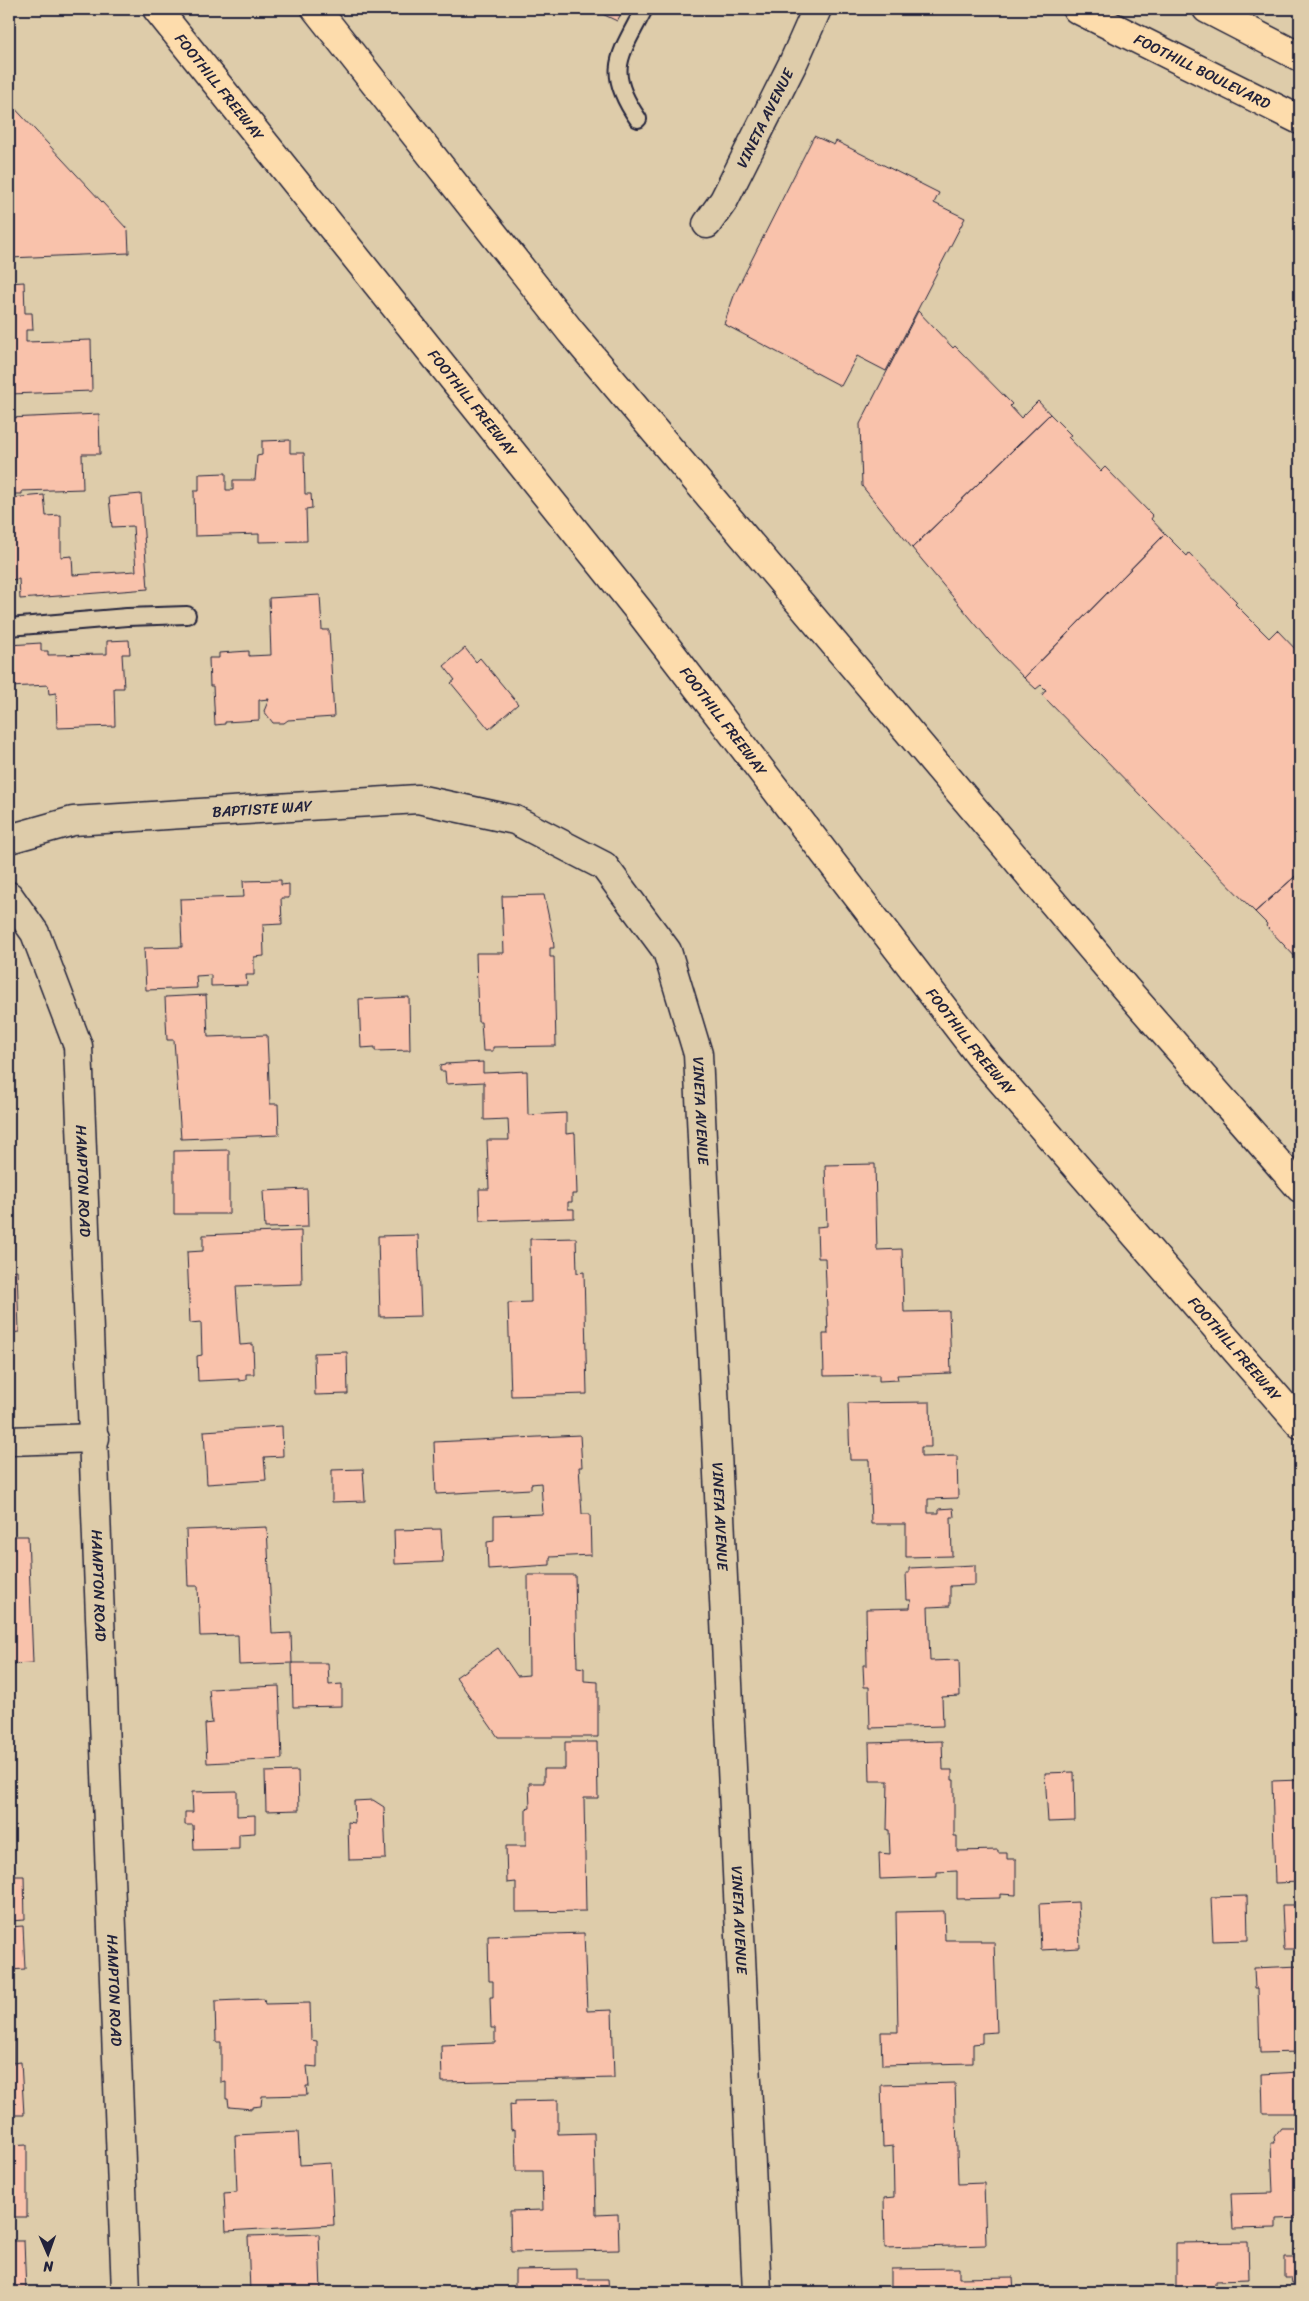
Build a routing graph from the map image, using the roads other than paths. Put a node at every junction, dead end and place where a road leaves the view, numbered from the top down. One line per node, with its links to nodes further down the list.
1 (157, 9): 17 (main road, FOOTHILL FREEWAY)
2 (316, 9): 16 (main road)
3 (644, 9): 8 (lane)
4 (817, 9): 10 (street, VINETA AVENUE)
5 (1078, 9): 9 (main road, FOOTHILL BOULEVARD)
6 (1207, 9): 7 (main road)
7 (1300, 56)
8 (638, 119)
9 (1300, 120)
10 (707, 224)
11 (187, 615): 12 (lane)
12 (9, 627)
13 (515, 820): 14 (street, BAPTISTE WAY); 21 (street, VINETA AVENUE)
14 (9, 839)
15 (9, 896): 18 (street, HAMPTON ROAD)
16 (1300, 1188)
17 (1300, 1424)
18 (94, 1438): 19 (street); 20 (street, HAMPTON ROAD)
19 (9, 1441)
20 (126, 2292)
21 (757, 2292)

